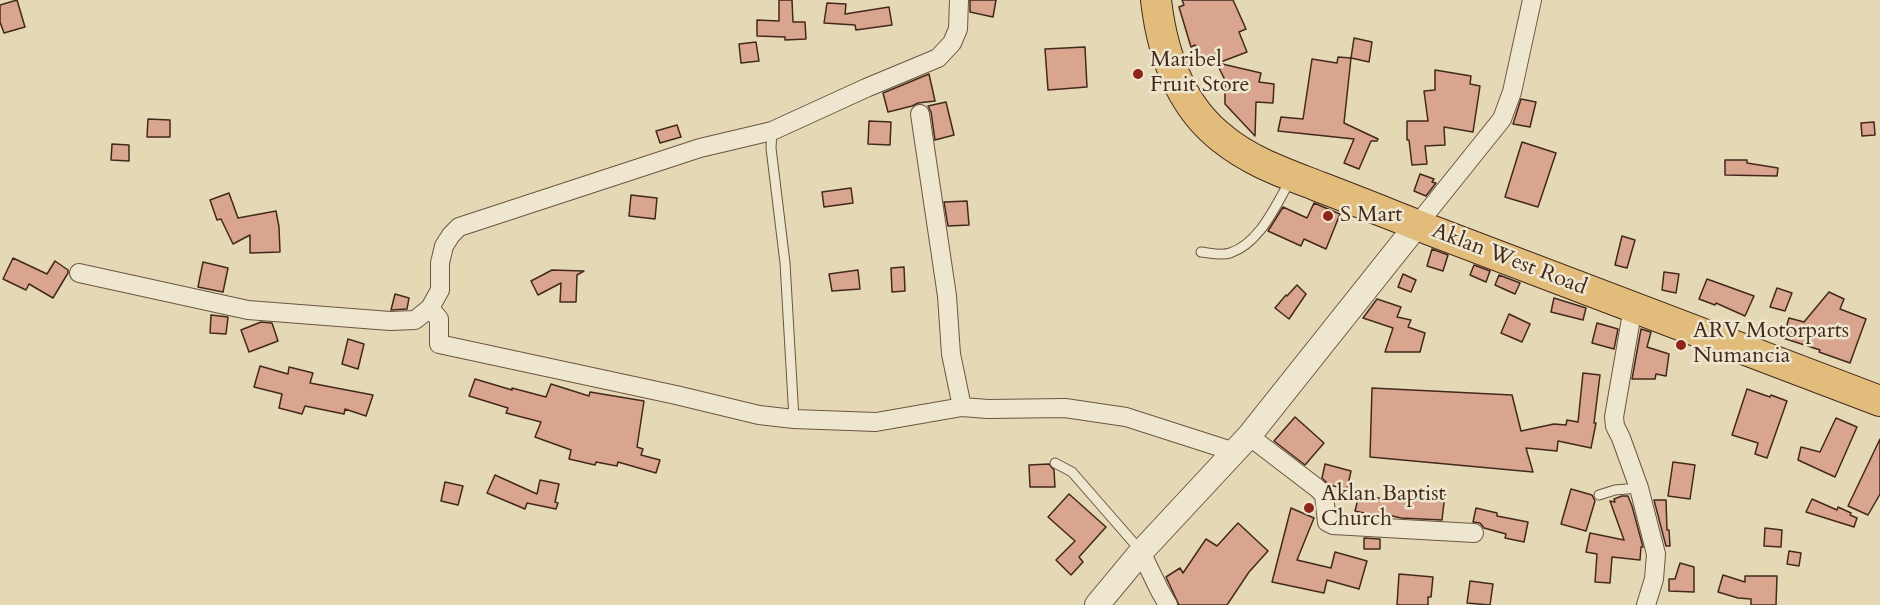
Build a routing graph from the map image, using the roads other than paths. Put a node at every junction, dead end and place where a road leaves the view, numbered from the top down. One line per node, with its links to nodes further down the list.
1 (958, 0): 5 (street)
2 (1156, 0): 6 (main road, Aklan West Road)
3 (1532, 0): 7 (street)
4 (920, 114): 13 (street)
5 (772, 131): 11 (street); 14 (lane)
6 (1293, 176): 7 (main road, Aklan West Road); 8 (lane)
7 (1417, 225): 10 (main road, Aklan West Road); 15 (street)
8 (1201, 252)
9 (79, 273): 11 (street)
10 (1632, 307): 12 (main road, Aklan West Road); 17 (street)
11 (430, 308): 14 (street)
12 (1880, 401)
13 (962, 407): 14 (street); 15 (street)
14 (794, 420)
15 (1242, 444): 19 (street); 20 (street)
16 (1055, 463): 20 (lane)
17 (1639, 488): 18 (lane); 23 (street)
18 (1599, 495)
19 (1474, 533)
20 (1141, 552): 21 (street); 22 (street)
21 (1097, 605)
22 (1168, 605)
23 (1646, 605)

